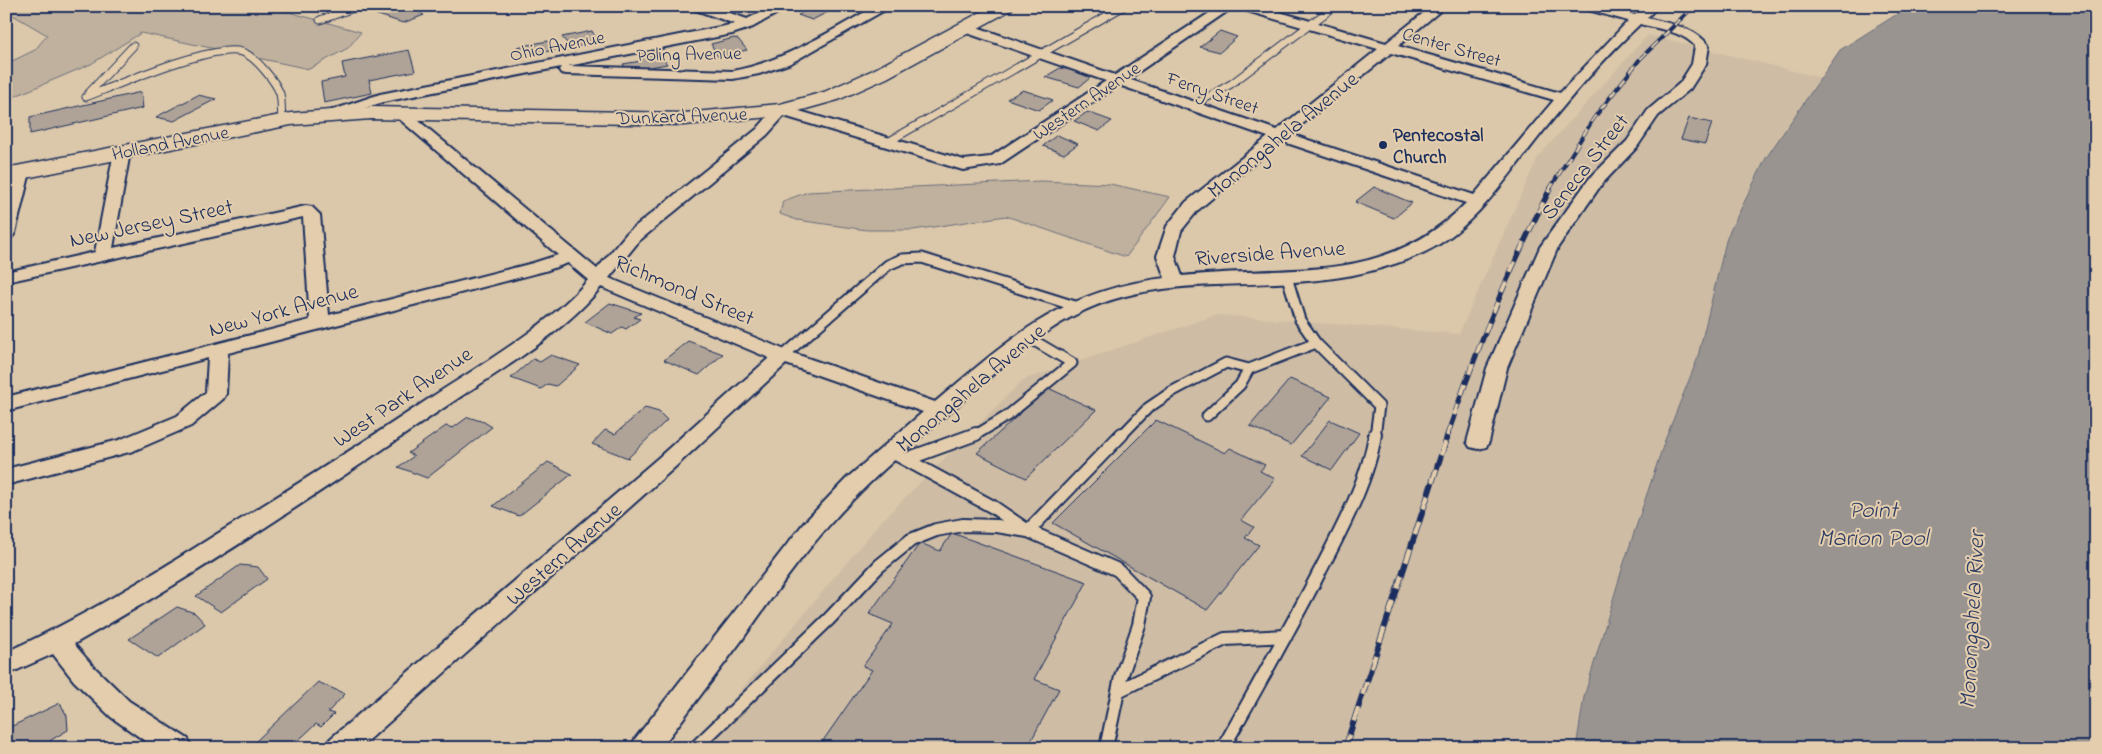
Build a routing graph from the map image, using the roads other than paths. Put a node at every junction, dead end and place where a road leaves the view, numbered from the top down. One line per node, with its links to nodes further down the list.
1 (359, 6): 14 (lane)
2 (697, 6): 15 (street)
3 (784, 6): 15 (street, Ohio Avenue)
4 (886, 6): 21 (street, Poling Avenue)
5 (1005, 6): 17 (main road, Dunkard Avenue)
6 (1124, 6): 20 (lane)
7 (1229, 6): 22 (street, Western Avenue)
8 (1244, 6): 16 (street, Center Street)
9 (1335, 6): 16 (lane)
10 (1440, 6): 19 (street, Monongahela Avenue)
11 (1588, 6): 13 (street, Seneca Street)
12 (1652, 6): 13 (street, Riverside Avenue)
13 (1638, 19): 23 (street, Riverside Avenue); 51 (street, Seneca Street)
14 (320, 20)
15 (748, 24): 21 (street, Ohio Avenue)
16 (1310, 24): 19 (street, Center Street); 24 (lane)
17 (966, 28): 20 (street, Ferry Street); 25 (main road, Dunkard Avenue)
18 (132, 46): 28 (lane)
19 (1389, 47): 23 (street, Center Street); 29 (street, Monongahela Avenue)
20 (1040, 54): 22 (street, Ferry Street); 30 (lane)
21 (538, 69): 26 (street, Ohio Avenue)
22 (1116, 80): 24 (street, Ferry Street); 30 (street, Western Avenue)
23 (1563, 98): 33 (street, Riverside Avenue)
24 (1192, 106): 29 (street, Ferry Street)
25 (781, 110): 27 (main road, Dunkard Avenue); 30 (street); 39 (street, West Park Avenue)
26 (335, 114): 27 (main road, Dunkard Avenue); 28 (main road, Holland Avenue)
27 (402, 114): 36 (street, Richmond Street)
28 (282, 120): 31 (main road, Holland Avenue)
29 (1280, 136): 33 (street, Ferry Street); 40 (street, Monongahela Avenue)
30 (888, 142)
31 (122, 152): 32 (main road, Holland Avenue); 35 (street)
32 (14, 173): 34 (street)
33 (1477, 201): 38 (street, Riverside Avenue)
34 (6, 233)
35 (103, 255): 37 (street, New Jersey Street); 42 (street, New Jersey Street)
36 (571, 256): 39 (street, Richmond Street); 42 (street, New York Avenue)
37 (6, 277)
38 (1287, 277): 40 (street, Riverside Avenue); 44 (lane)
39 (599, 280): 46 (street, Richmond Street); 56 (street, West Park Avenue)
40 (1175, 280): 41 (street, Monongahela Avenue)
41 (1074, 306): 43 (street, Monongahela Avenue); 46 (lane)
42 (320, 324): 45 (street, New York Avenue)
43 (1026, 336): 49 (street, Monongahela Avenue); 52 (lane)
44 (1316, 343): 47 (lane); 55 (lane)
45 (218, 351): 48 (street, New York Avenue); 53 (street)
46 (783, 356): 49 (street, Richmond Street); 60 (street, Western Avenue)
47 (1249, 369): 50 (lane); 54 (lane)
48 (6, 404)
49 (938, 410): 52 (street, Monongahela Avenue)
50 (1207, 416)
51 (1478, 442)
52 (900, 455): 54 (lane); 61 (street, Monongahela Avenue)
53 (6, 478)
54 (1028, 532): 58 (lane); 62 (lane)
55 (1286, 636): 58 (lane); 64 (lane)
56 (57, 640): 57 (street, West Park Avenue); 59 (street)
57 (6, 664)
58 (1118, 691): 63 (lane)
59 (178, 748)
60 (340, 748)
61 (645, 748)
62 (695, 748)
63 (1106, 748)
64 (1223, 748)

